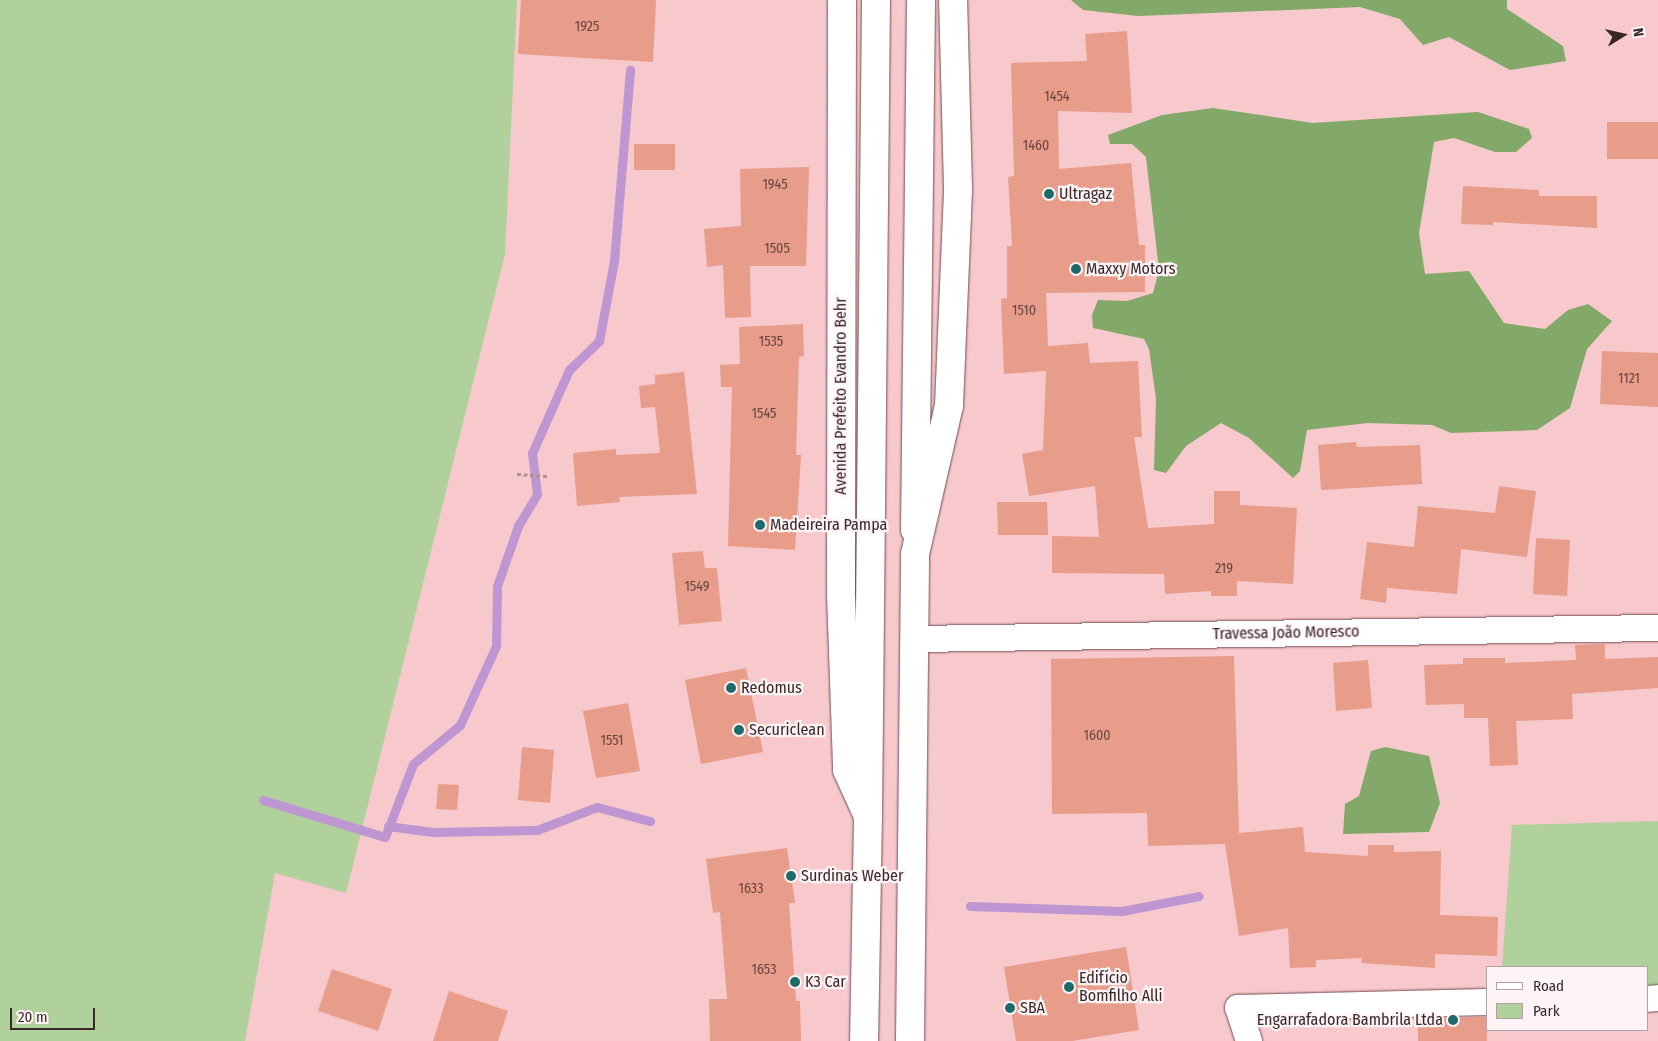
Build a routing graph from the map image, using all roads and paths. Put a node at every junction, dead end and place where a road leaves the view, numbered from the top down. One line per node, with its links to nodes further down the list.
1 (842, 0): 10 (main road, Avenida Prefeito Evandro Behr)
2 (876, 0): 10 (main road, Avenida Prefeito Evandro Behr)
3 (921, 0): 7 (main road)
4 (954, 0): 7 (main road)
5 (516, 474): 6 (path)
6 (549, 476)
7 (914, 554): 9 (main road)
8 (1658, 628): 9 (street, Travessa João Moresco)
9 (914, 639): 13 (main road)
10 (868, 816): 12 (main road, Avenida Prefeito Evandro Behr)
11 (1486, 1002): 14 (street)
12 (864, 1041)
13 (910, 1041)
14 (1249, 1041)

